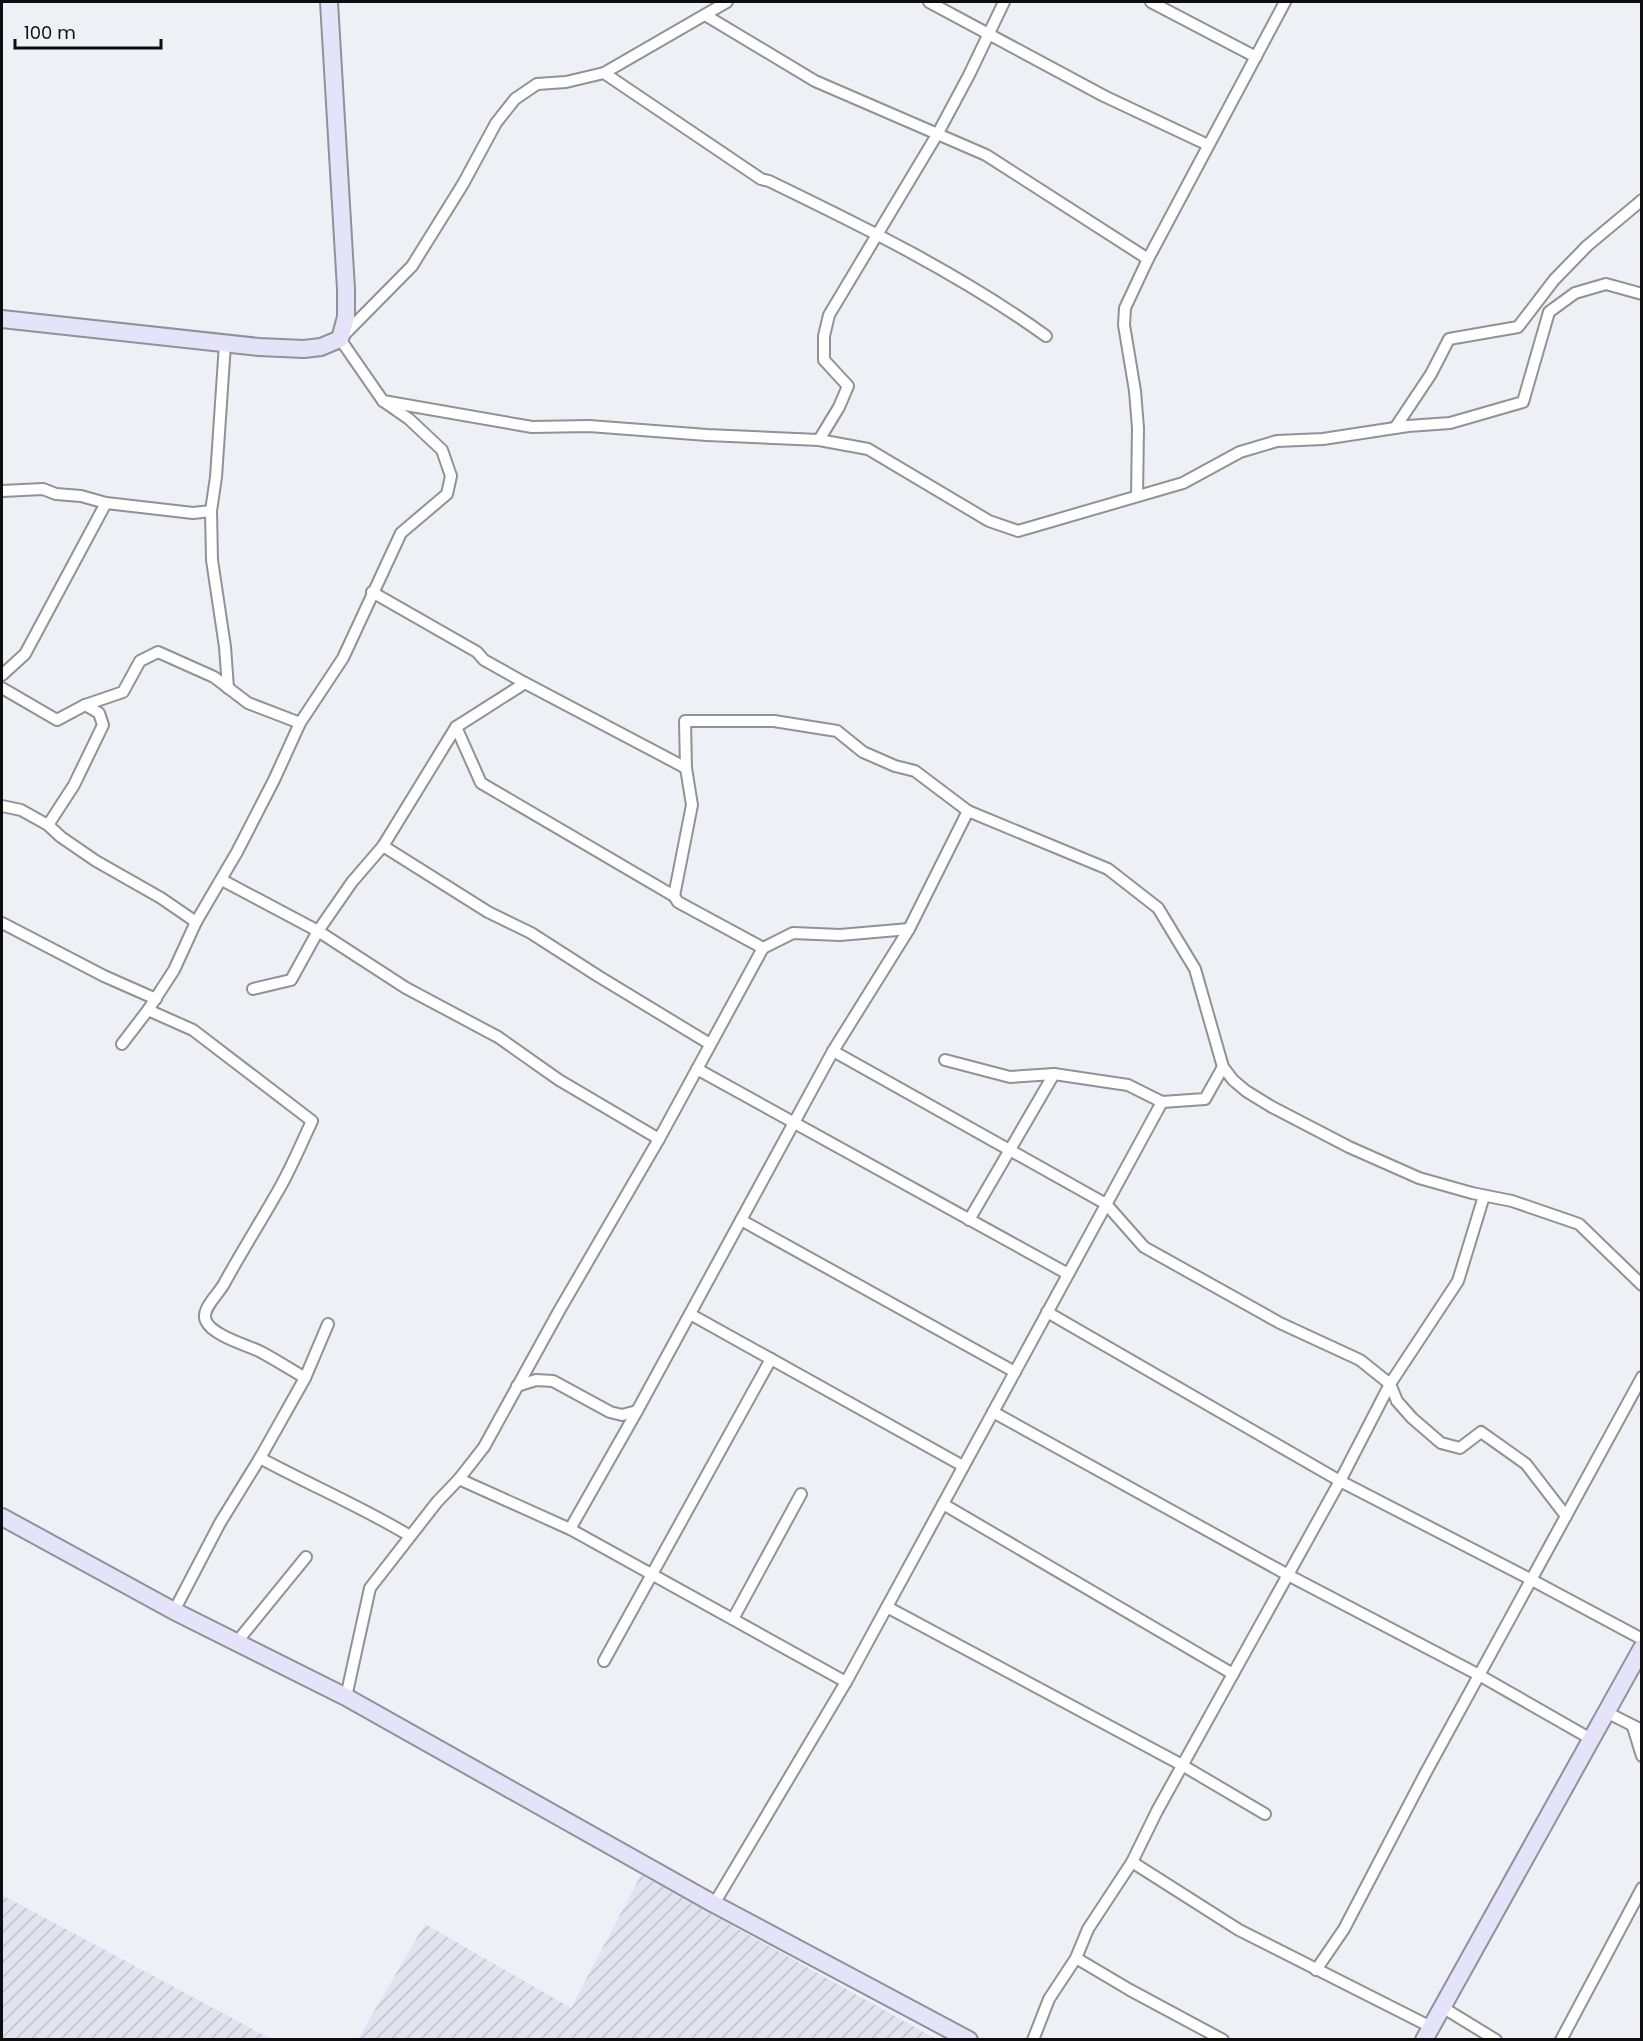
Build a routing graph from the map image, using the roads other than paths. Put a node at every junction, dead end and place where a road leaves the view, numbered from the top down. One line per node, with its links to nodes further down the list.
1 (329, 2): 19 (street)
2 (727, 2): 7 (street)
3 (929, 2): 8 (street)
4 (1004, 2): 8 (street)
5 (1151, 2): 9 (street)
6 (1285, 2): 9 (street)
7 (705, 15): 10 (street); 11 (street)
8 (988, 32): 11 (street); 12 (street)
9 (1256, 57): 12 (street)
10 (603, 73): 14 (street); 19 (street)
11 (938, 133): 14 (street); 15 (street)
12 (1208, 145): 15 (street)
13 (1641, 200): 22 (street)
14 (877, 234): 18 (street); 23 (street)
15 (1148, 259): 25 (street)
16 (1641, 294): 22 (street)
17 (2, 319): 20 (street)
18 (1046, 336)
19 (340, 339): 20 (street); 21 (street)
20 (225, 344): 27 (street)
21 (383, 401): 23 (street); 28 (street)
22 (1395, 428): 25 (street)
23 (819, 440): 25 (street)
24 (2, 491): 26 (street)
25 (1137, 496)
26 (106, 503): 27 (street); 29 (street)
27 (211, 511): 32 (street)
28 (372, 592): 30 (street); 34 (street)
29 (2, 675)
30 (525, 683): 35 (street); 36 (street)
31 (2, 688): 33 (street)
32 (228, 688): 33 (street); 34 (street)
33 (85, 705): 39 (street)
34 (300, 723): 41 (street)
35 (456, 727): 40 (street); 42 (street)
36 (686, 768): 38 (street); 42 (street)
37 (2, 806): 39 (street)
38 (968, 811): 45 (street); 55 (street)
39 (48, 825): 43 (street)
40 (383, 846): 46 (street); 52 (street)
41 (222, 880): 43 (street); 46 (street)
42 (674, 896): 47 (street)
43 (196, 922): 49 (street)
44 (2, 923): 49 (street)
45 (909, 929): 47 (street); 53 (street)
46 (318, 931): 48 (street); 60 (street)
47 (763, 948): 52 (street)
48 (253, 989)
49 (156, 999): 50 (street)
50 (148, 1011): 51 (street); 74 (street)
51 (122, 1044)
52 (710, 1044): 56 (street)
53 (833, 1051): 59 (street); 61 (street)
54 (945, 1060): 57 (street)
55 (1223, 1067): 58 (street); 62 (street)
56 (697, 1069): 59 (street); 60 (street)
57 (1054, 1074): 58 (street); 61 (street)
58 (1162, 1102): 63 (street)
59 (794, 1123): 64 (street); 65 (street)
60 (659, 1139): 76 (street)
61 (1010, 1150): 63 (street); 65 (street)
62 (1484, 1196): 67 (street); 75 (street)
63 (1106, 1204): 66 (street); 75 (street)
64 (741, 1220): 69 (street); 72 (street)
65 (969, 1220): 66 (street)
66 (1068, 1274): 68 (street)
67 (1641, 1285)
68 (1047, 1312): 72 (street); 82 (street)
69 (690, 1314): 71 (street); 77 (street)
70 (328, 1324): 74 (street)
71 (771, 1359): 80 (street); 90 (street)
72 (1015, 1372): 78 (street)
73 (1641, 1377): 86 (street)
74 (305, 1378): 79 (street)
75 (1390, 1384): 82 (street); 86 (street)
76 (517, 1386): 77 (street); 81 (street)
77 (637, 1411): 87 (street)
78 (993, 1412): 80 (street); 91 (street)
79 (260, 1458): 88 (street); 94 (street)
80 (963, 1466): 84 (street)
81 (459, 1479): 87 (street); 88 (street)
82 (1340, 1481): 91 (street); 92 (street)
83 (801, 1494): 95 (street)
84 (943, 1504): 93 (street); 100 (street)
85 (2, 1516): 94 (street)
86 (1566, 1516): 92 (street)
87 (570, 1529): 90 (street)
88 (410, 1536): 103 (street)
89 (306, 1557): 97 (street)
90 (651, 1575): 95 (street); 99 (street)
91 (1288, 1575): 100 (street); 101 (street)
92 (1530, 1579): 96 (street); 101 (street)
93 (887, 1606): 102 (street); 108 (street)
94 (174, 1611): 97 (street)
95 (733, 1619): 102 (street)
96 (1641, 1639)
97 (236, 1643): 103 (street)
98 (1641, 1647): 104 (street)
99 (604, 1661)
100 (1233, 1674): 108 (street)
101 (1479, 1675): 106 (street); 114 (street)
102 (846, 1682): 112 (street)
103 (346, 1697): 112 (street)
104 (1606, 1712): 105 (street); 106 (street)
105 (1637, 1728): 107 (street)
106 (1591, 1739): 115 (street)
107 (1641, 1756)
108 (1182, 1765): 109 (street); 110 (street)
109 (1265, 1814)
110 (1132, 1862): 113 (street); 114 (street)
111 (1641, 1888): 121 (street)
112 (714, 1904): 117 (street)
113 (1076, 1958): 118 (street); 119 (street)
114 (1316, 1970): 116 (street)
115 (1442, 2007): 116 (street); 120 (street)
116 (1427, 2033)
117 (969, 2040)
118 (1033, 2040)
119 (1223, 2040)
120 (1496, 2040)
121 (1561, 2040)

